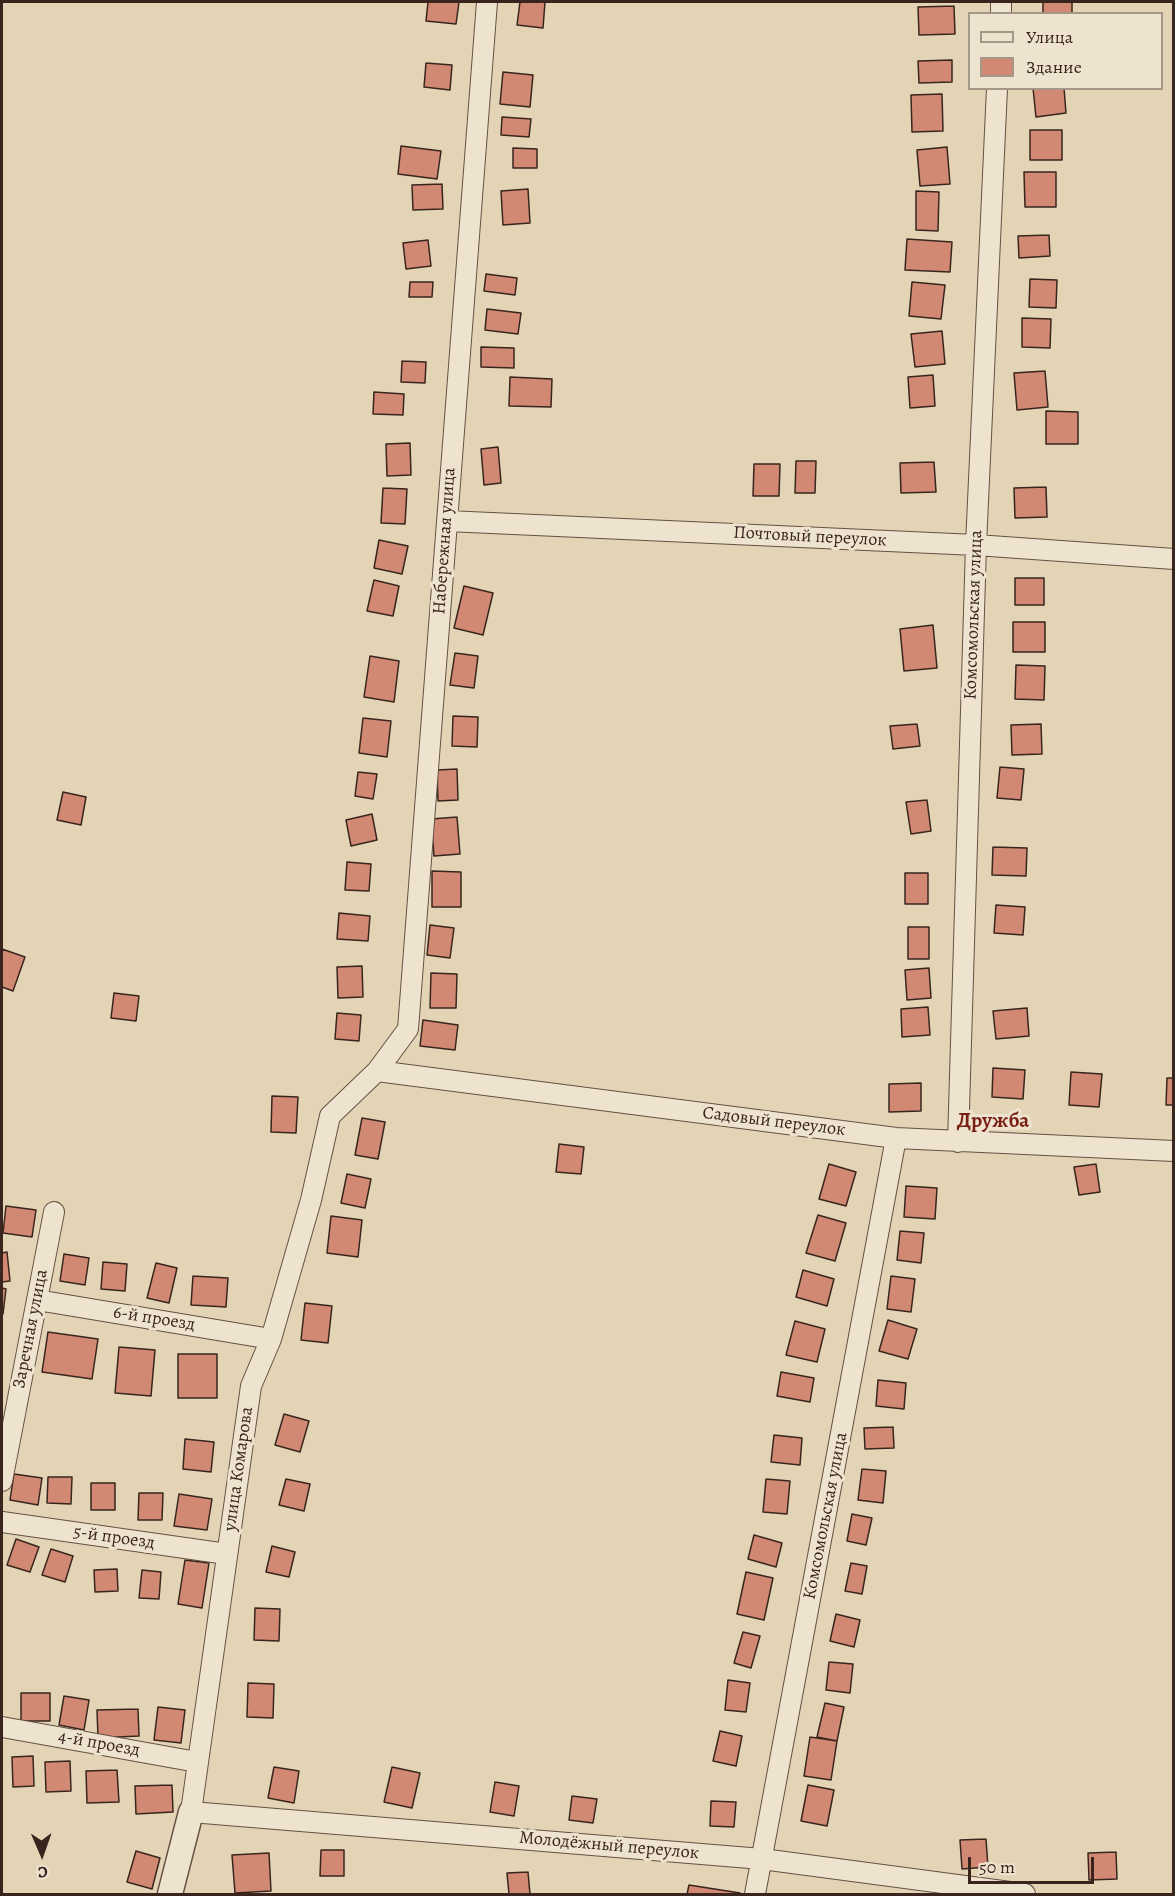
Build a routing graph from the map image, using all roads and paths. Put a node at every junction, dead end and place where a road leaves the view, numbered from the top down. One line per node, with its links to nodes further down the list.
1 (487, 2): 3 (street, Набережная улица)
2 (997, 90): 4 (street, Комсомольская улица)
3 (447, 521): 4 (street, Почтовый переулок); 6 (street, Набережная улица)
4 (976, 545): 5 (street, Почтовый переулок); 8 (street, Комсомольская улица)
5 (1173, 559)
6 (377, 1071): 7 (street, Садовый переулок); 12 (street, улица Комарова)
7 (896, 1138): 8 (street, Садовый переулок); 19 (street, Комсомольская улица)
8 (958, 1142): 9 (street, Садовый переулок)
9 (1173, 1151)
10 (54, 1212): 11 (street, Заречная улица)
11 (37, 1300): 12 (street, 6-й проезд); 13 (street, Заречная улица)
12 (271, 1339): 15 (street, улица Комарова)
13 (2, 1481)
14 (2, 1522): 15 (street, 5-й проезд)
15 (227, 1554): 17 (street, улица Комарова)
16 (2, 1727): 17 (street, 4-й проезд)
17 (197, 1762): 18 (street, улица Комарова)
18 (191, 1812): 19 (street, Молодёжный переулок); 20 (street, улица Комарова)
19 (762, 1859): 21 (street, Комсомольская улица); 22 (street, Молодёжный переулок)
20 (170, 1894)
21 (755, 1894)
22 (1025, 1894)

